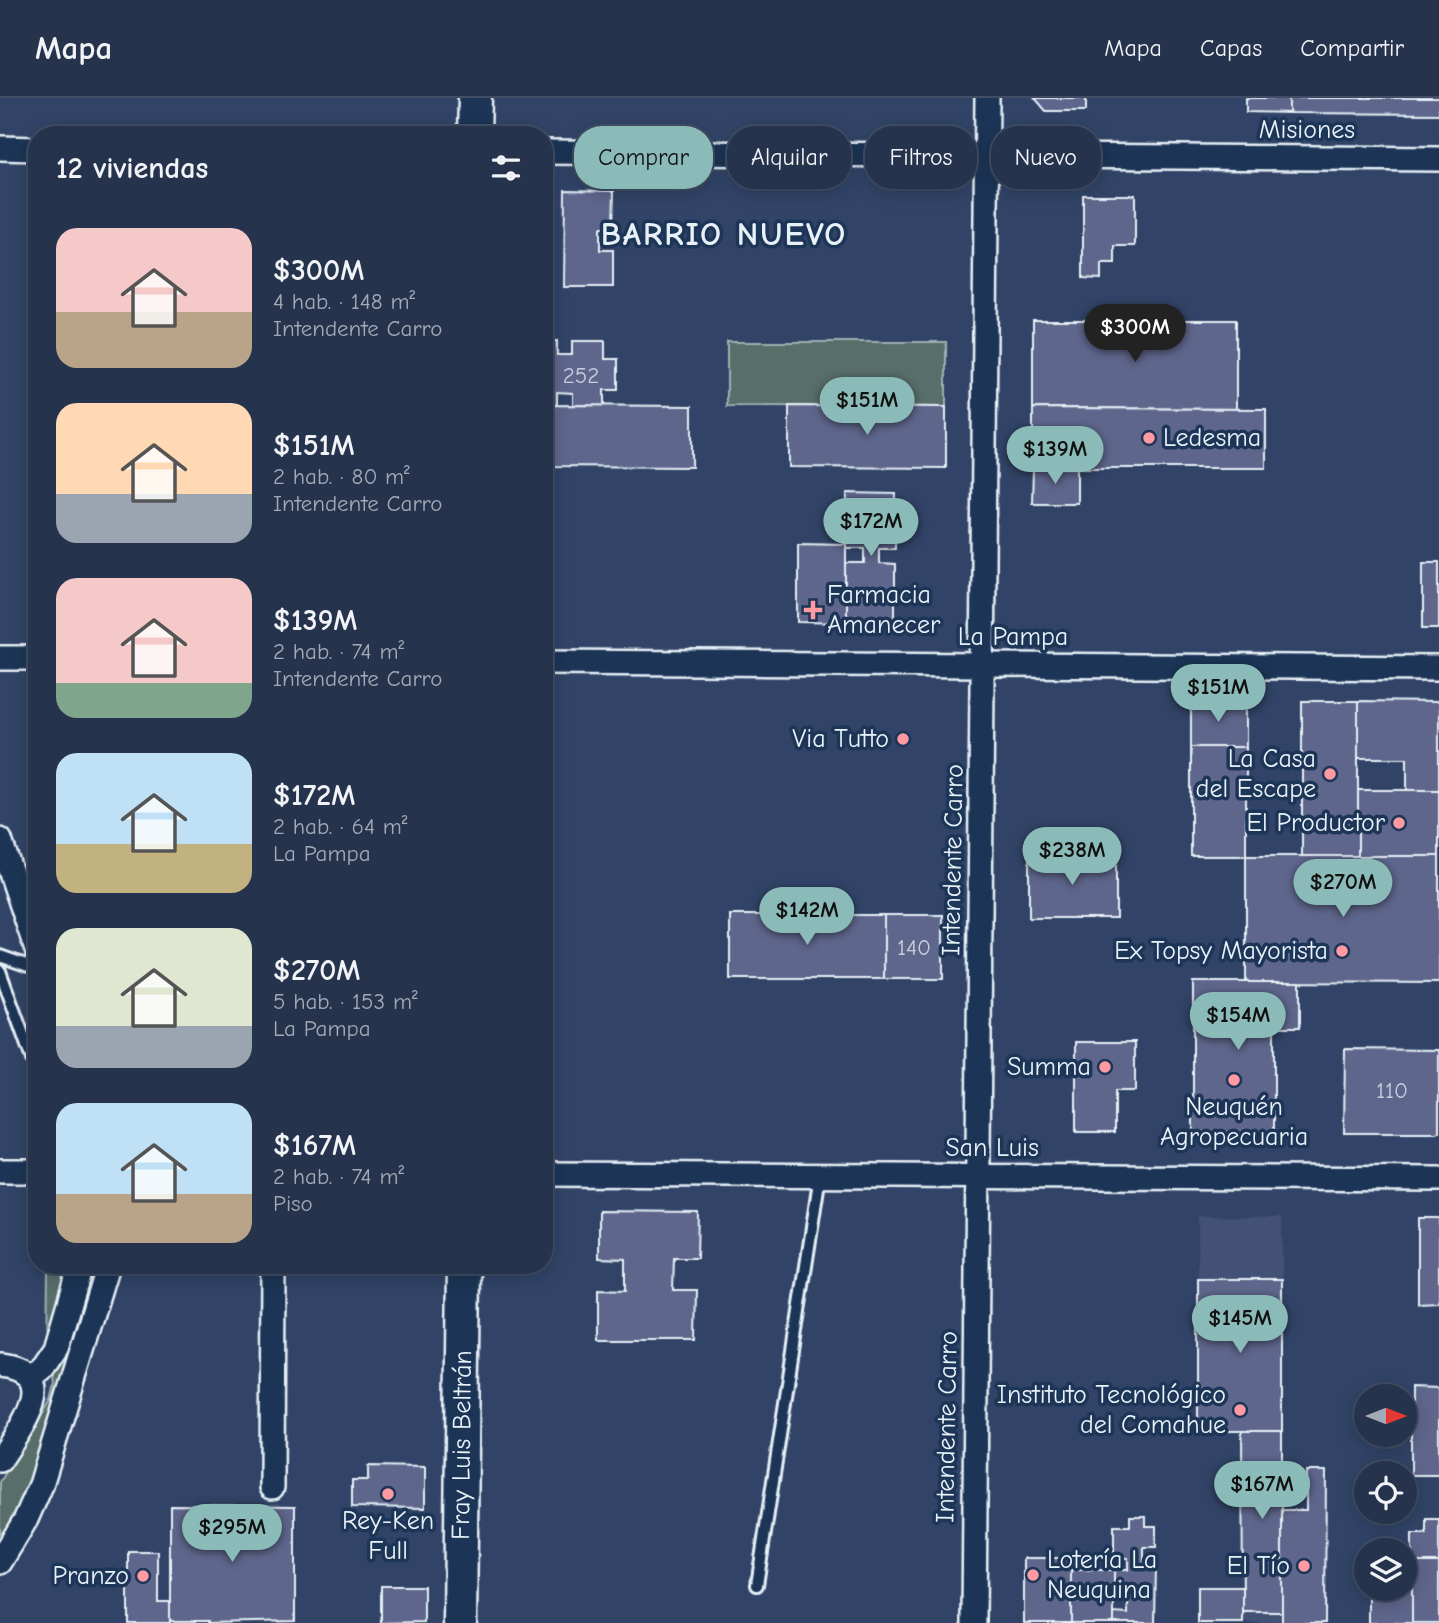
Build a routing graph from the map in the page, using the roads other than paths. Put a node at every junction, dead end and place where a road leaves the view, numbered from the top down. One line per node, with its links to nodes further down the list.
1 (475, 98): 3 (street)
2 (987, 98): 7 (street, Intendente Carro)
3 (474, 126)
4 (0, 148): 5 (street)
5 (28, 149)
6 (553, 152): 7 (street, Misiones)
7 (987, 155): 8 (street, Misiones); 12 (street, Intendente Carro)
8 (1439, 159)
9 (0, 658): 10 (street)
10 (28, 659)
11 (553, 662): 12 (street, La Pampa)
12 (982, 665): 13 (street, La Pampa); 24 (street, Intendente Carro)
13 (1439, 668)
14 (0, 840): 15 (street)
15 (28, 923)
16 (0, 956): 17 (lane)
17 (28, 966)
18 (0, 971): 19 (lane)
19 (28, 1048)
20 (0, 1171): 21 (street)
21 (28, 1171)
22 (553, 1174): 23 (street, San Luis)
23 (820, 1175): 24 (street, San Luis); 35 (lane)
24 (978, 1176): 25 (street, San Luis); 37 (street, Intendente Carro)
25 (1439, 1179)
26 (77, 1274): 31 (street)
27 (105, 1274): 34 (street)
28 (273, 1274): 33 (street)
29 (464, 1274): 36 (street, Fray Luis Beltrán)
30 (0, 1365): 31 (street)
31 (29, 1376): 32 (street)
32 (0, 1460)
33 (272, 1487)
34 (0, 1562)
35 (757, 1585)
36 (460, 1623)
37 (974, 1623)

